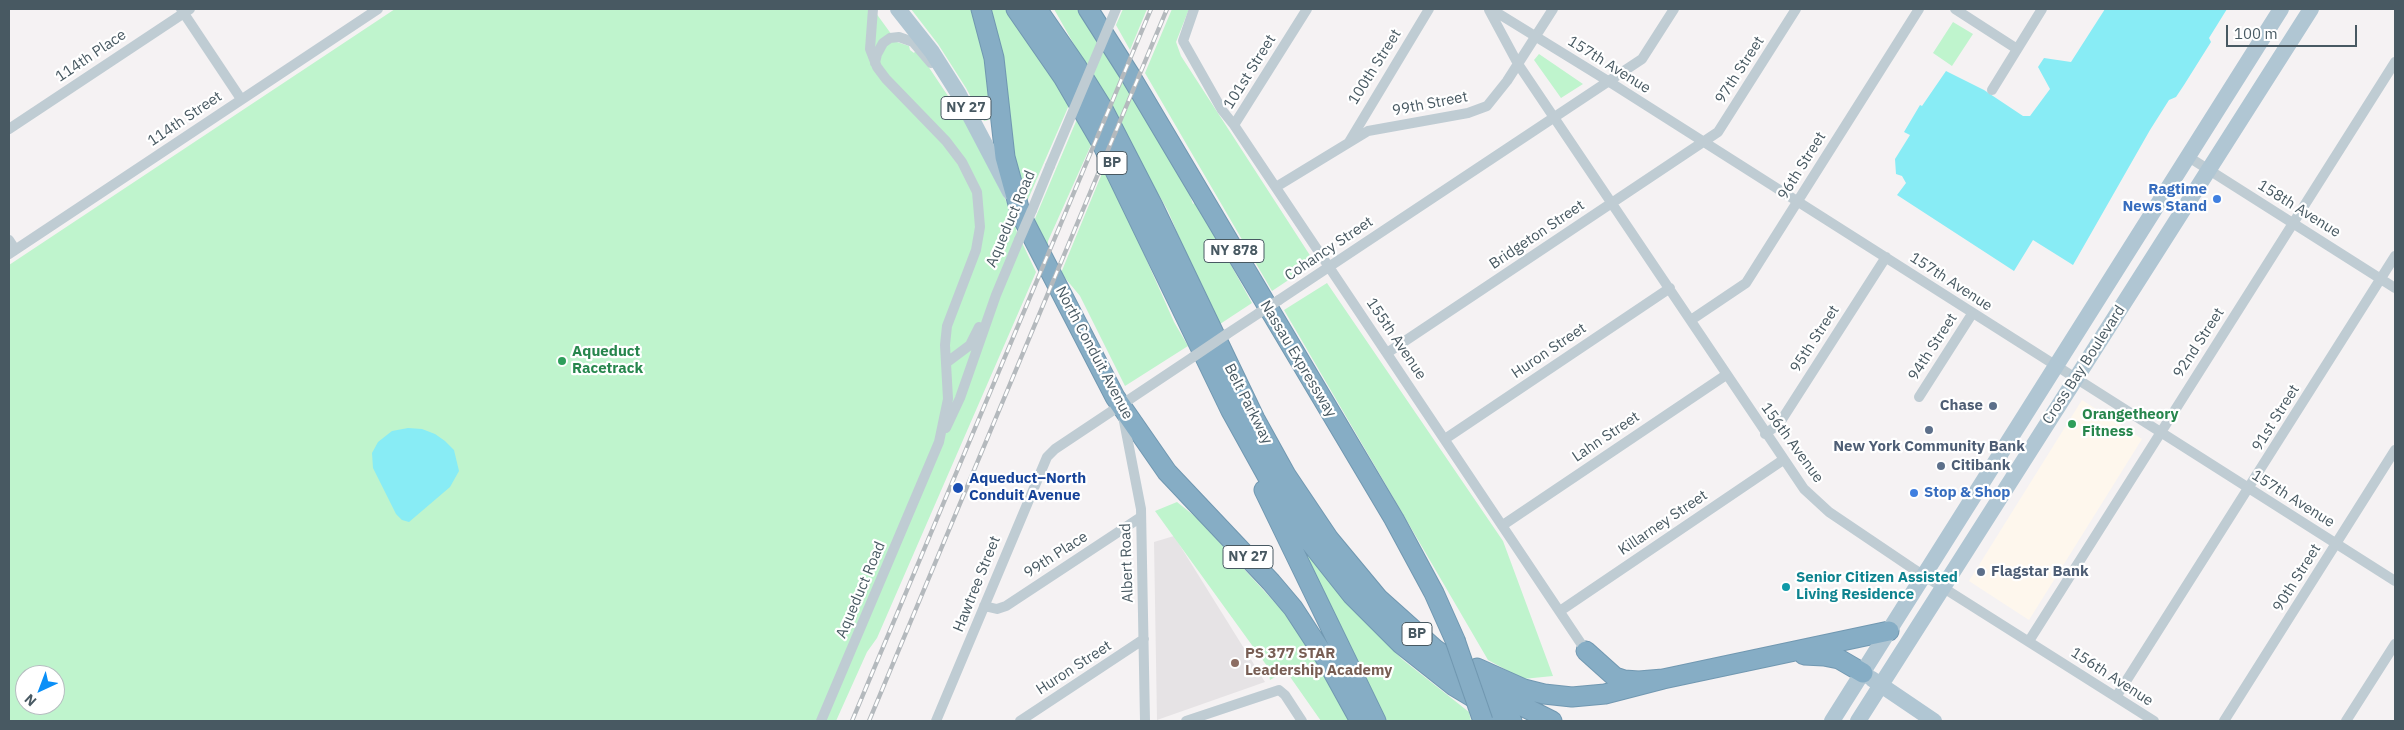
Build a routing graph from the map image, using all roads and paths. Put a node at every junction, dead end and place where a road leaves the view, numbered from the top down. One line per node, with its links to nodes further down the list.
1 (378, 9): 34 (street, 114th Street)
2 (873, 9): 28 (street, Aqueduct Road)
3 (898, 9): 33 (main road, North Conduit Avenue / NY 27)
4 (981, 9): 45 (highway)
5 (1016, 9): 65 (highway, Belt Parkway / BP)
6 (1037, 9): 26 (highway, Belt Parkway / BP)
7 (1045, 9): 26 (highway)
8 (1088, 9): 30 (highway, Nassau Expressway / NY 878)
9 (1098, 9): 30 (highway)
10 (1116, 9): 45 (street, Aqueduct Road, bridge)
11 (1194, 9): 36 (street, 155th Avenue)
12 (1307, 9): 36 (street, 101st Street)
13 (1429, 9): 39 (street, 100th Street)
14 (1489, 9): 24 (street, 157th Avenue); 29 (street)
15 (1553, 9): 24 (street, 99th Street)
16 (1674, 9): 31 (street, Cohancy Street)
17 (1796, 9): 38 (street, 97th Street)
18 (1919, 9): 43 (street, 96th Street)
19 (1954, 9): 25 (street)
20 (2042, 9): 25 (street)
21 (2281, 9): 40 (main road, Cross Bay Boulevard)
22 (2311, 9): 41 (main road, Cross Bay Boulevard)
23 (185, 10): 34 (street); 37 (street, 114th Place)
24 (1536, 36): 29 (street, 99th Street); 31 (street, 157th Avenue)
25 (2017, 49): 32 (street)
26 (1068, 53): 75 (highway, Belt Parkway / BP)
27 (2395, 62): 46 (street, 92nd Street)
28 (875, 63): 33 (street); 59 (street, Aqueduct Road)
29 (1518, 64): 35 (street); 39 (street, 99th Street)
30 (1130, 75): 87 (highway, Nassau Expressway / NY 878)
31 (1608, 81): 35 (street, Cohancy Street); 38 (street, 157th Avenue)
32 (1992, 90)
33 (958, 93): 45 (main road, North Conduit Avenue / NY 27)
34 (241, 99): 48 (street, 114th Street)
35 (1554, 117): 44 (street, 156th Avenue); 51 (street, Cohancy Street)
36 (1234, 125): 42 (street, 155th Avenue)
37 (9, 129)
38 (1703, 141): 43 (street, 157th Avenue); 44 (street, Bridgeton Street)
39 (1349, 142): 42 (street, 99th Street)
40 (2187, 156): 41 (street, 158th Avenue); 60 (main road, Cross Bay Boulevard)
41 (2209, 171): 46 (street, 158th Avenue); 62 (main road, Cross Bay Boulevard)
42 (1276, 187): 51 (street, 155th Avenue)
43 (1797, 201): 50 (street, 157th Avenue); 57 (street, 96th Street)
44 (1612, 202): 53 (street, 156th Avenue); 58 (street, Bridgeton Street)
45 (1026, 212): 55 (street, Aqueduct Road, bridge); 64 (highway, North Conduit Avenue / NY 27)
46 (2294, 223): 52 (street, 158th Avenue); 66 (street, 92nd Street)
47 (9, 240): 48 (street)
48 (12, 252)
49 (2395, 256): 52 (street, 91st Street)
50 (1886, 257): 56 (street, 157th Avenue); 67 (street, 95th Street)
51 (1329, 266): 58 (street, 155th Avenue); 64 (street, Cohancy Street, bridge)
52 (2381, 279): 54 (street, 158th Avenue); 73 (street, 91st Street)
53 (1670, 288): 57 (street, 156th Avenue); 68 (street, Huron Street)
54 (2395, 288)
55 (996, 295): 59 (street); 69 (street, Aqueduct Road)
56 (1972, 314): 60 (street, 157th Avenue); 63 (street, 94th Street)
57 (1691, 320): 61 (street, 156th Avenue)
58 (1387, 353): 68 (street, 155th Avenue)
59 (946, 364): 69 (street, Aqueduct Road)
60 (2056, 367): 62 (street, 157th Avenue); 74 (main road); 79 (main road, Cross Bay Boulevard)
61 (1726, 375): 67 (street, 156th Avenue); 77 (street, Lahn Street)
62 (2075, 379): 66 (street, 157th Avenue); 74 (main road, Cross Bay Boulevard)
63 (1919, 398)
64 (1120, 406): 71 (street, Cohancy Street); 76 (street, Albert Road); 102 (highway, North Conduit Avenue / NY 27)
65 (1231, 411): 103 (highway); 106 (highway, Belt Parkway / BP)
66 (2160, 433): 73 (street, 157th Avenue); 86 (street, 92nd Street)
67 (1765, 434): 72 (street, 156th Avenue)
68 (1446, 439): 77 (street, 155th Avenue)
69 (939, 442): 96 (street, Aqueduct Road)
70 (2395, 450): 78 (street, 90th Street)
71 (1046, 458): 82 (street, Hawtree Street)
72 (1783, 460): 79 (street, 156th Avenue); 83 (street, Killarney Street)
73 (2249, 489): 78 (street, 157th Avenue); 95 (street, 91st Street)
74 (2001, 494): 81 (main road, Cross Bay Boulevard)
75 (1312, 514): 94 (highway); 107 (highway, Belt Parkway / BP)
76 (1141, 517): 82 (street, 99th Place); 85 (street, Albert Road)
77 (1503, 525): 83 (street, 155th Avenue)
78 (2336, 544): 80 (street, 157th Avenue); 112 (street, 90th Street)
79 (1924, 576): 81 (street, 156th Avenue); 84 (main road, Cross Bay Boulevard)
80 (2395, 581)
81 (1942, 587): 86 (street, 156th Avenue); 93 (main road, Cross Bay Boulevard)
82 (984, 606): 97 (street, Hawtree Street)
83 (1560, 611): 89 (street, 155th Avenue)
84 (1889, 631): 90 (highway); 91 (main road, Cross Bay Boulevard)
85 (1144, 639): 98 (street, Huron Street); 99 (street, Albert Road)
86 (2029, 642): 95 (street, 156th Avenue)
87 (1461, 644): 104 (highway, Nassau Expressway, bridge); 105 (highway)
88 (2395, 644): 113 (street)
89 (1586, 652): 92 (highway); 94 (highway)
90 (1765, 658): 91 (highway); 92 (highway)
91 (1863, 673): 93 (main road); 108 (main road, Cross Bay Boulevard)
92 (1663, 679): 94 (highway)
93 (1880, 686): 109 (main road, Cross Bay Boulevard); 110 (main road)
94 (1589, 696)
95 (2116, 697): 111 (street, 156th Avenue)
96 (821, 721)
97 (936, 721)
98 (1020, 721)
99 (1145, 721)
100 (1186, 721): 101 (street)
101 (1302, 721)
102 (1360, 721)
103 (1376, 721)
104 (1483, 721)
105 (1495, 721)
106 (1512, 721)
107 (1552, 721)
108 (1832, 721)
109 (1858, 721)
110 (1934, 721)
111 (2154, 721)
112 (2224, 721)
113 (2346, 721)

